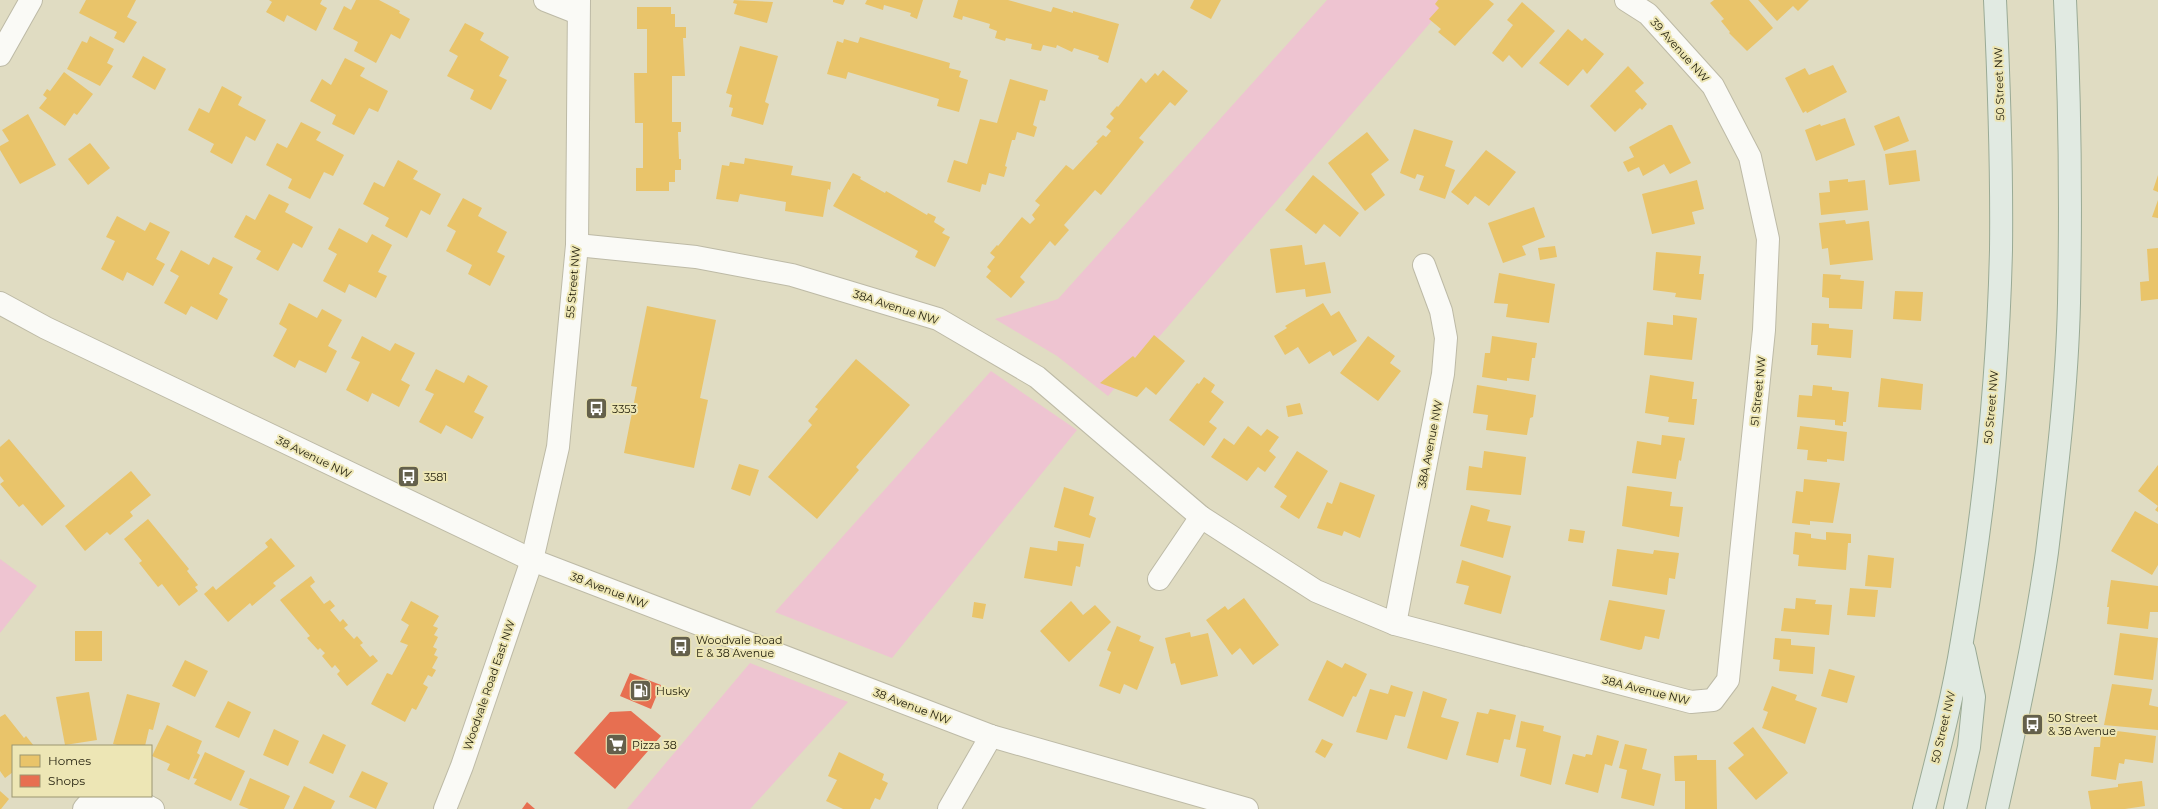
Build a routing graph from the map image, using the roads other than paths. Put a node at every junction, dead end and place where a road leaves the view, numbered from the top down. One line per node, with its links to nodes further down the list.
1 (31, 0): 8 (street)
2 (545, 0): 6 (street)
3 (1626, 0): 7 (street, 39 Avenue NW)
4 (1995, 0): 17 (main road, 50 Street NW)
5 (2065, 0): 29 (main road)
6 (579, 6): 10 (street, 55 Street NW)
7 (1655, 7): 9 (street, 39 Avenue NW)
8 (0, 55)
9 (1712, 86): 18 (street, 51 Street NW)
10 (577, 245): 13 (street, 38A Avenue NW); 14 (street, 55 Street NW)
11 (1424, 265): 16 (street, 38A Avenue NW)
12 (0, 303): 14 (street, 38 Avenue NW)
13 (1201, 517): 15 (street); 16 (street, 38A Avenue NW)
14 (532, 560): 19 (street, 38 Avenue NW); 23 (street, Woodvale Road East NW)
15 (1159, 579)
16 (1395, 624): 18 (street, 38A Avenue NW)
17 (1962, 643): 20 (main road, 50 Street NW); 28 (main road)
18 (1712, 700)
19 (991, 736): 24 (street); 25 (street, 38 Avenue NW)
20 (1931, 782): 26 (main road); 27 (main road, 50 Street NW)
21 (88, 805): 22 (street)
22 (153, 809)
23 (445, 809)
24 (948, 809)
25 (1246, 809)
26 (1915, 809)
27 (1924, 809)
28 (1955, 809)
29 (1997, 809)

